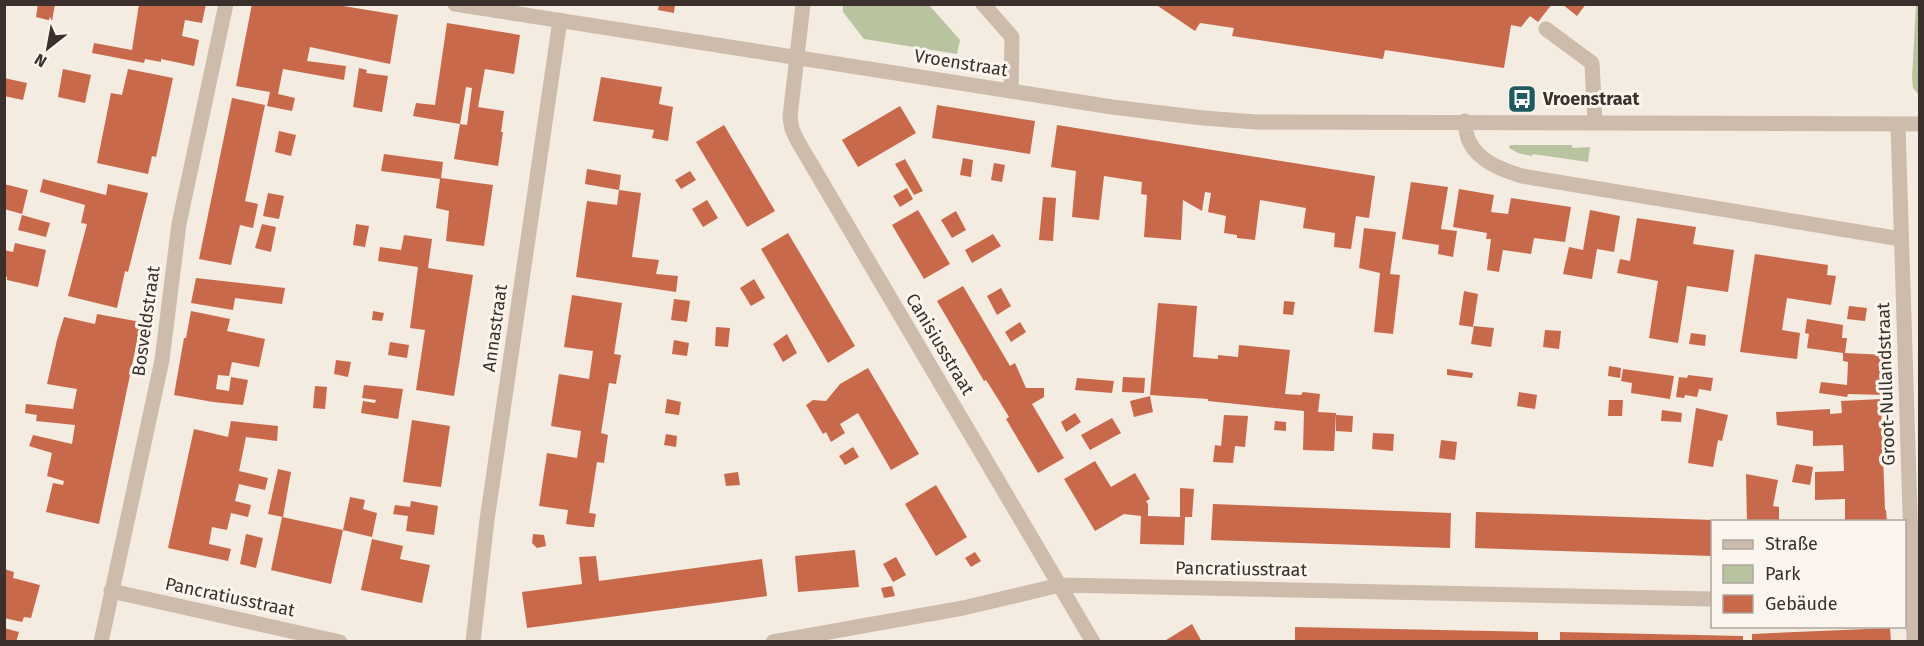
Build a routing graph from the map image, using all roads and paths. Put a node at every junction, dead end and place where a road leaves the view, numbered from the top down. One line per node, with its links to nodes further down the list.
1 (226, 4): 15 (street, Bosveldstraat)
2 (455, 4): 5 (street, Vroenstraat)
3 (803, 4): 7 (street, Canisiusstraat)
4 (983, 4): 8 (street)
5 (560, 20): 7 (street, Vroenstraat); 21 (street, Annastraat)
6 (1546, 29): 10 (street)
7 (798, 57): 8 (street, Vroenstraat); 14 (street, Canisiusstraat)
8 (1011, 91): 9 (street, Vroenstraat)
9 (1465, 121): 10 (street, Vroenstraat); 13 (street)
10 (1595, 122): 12 (street, Vroenstraat)
11 (1920, 124): 12 (street, Vroenstraat)
12 (1898, 125): 13 (street, Groot-Nullandstraat)
13 (1901, 239): 17 (street, Groot-Nullandstraat)
14 (1060, 585): 16 (street, Pancratiusstraat); 22 (street, Pancratiusstraat); 23 (street, Canisiusstraat)
15 (111, 591): 18 (street, Pancratiusstraat); 19 (street, Bosveldstraat)
16 (1711, 599)
17 (1909, 603): 24 (street, Groot-Nullandstraat)
18 (300, 637): 20 (street, Pancratiusstraat)
19 (101, 642)
20 (340, 642)
21 (473, 642)
22 (773, 642)
23 (1093, 642)
24 (1914, 642)

